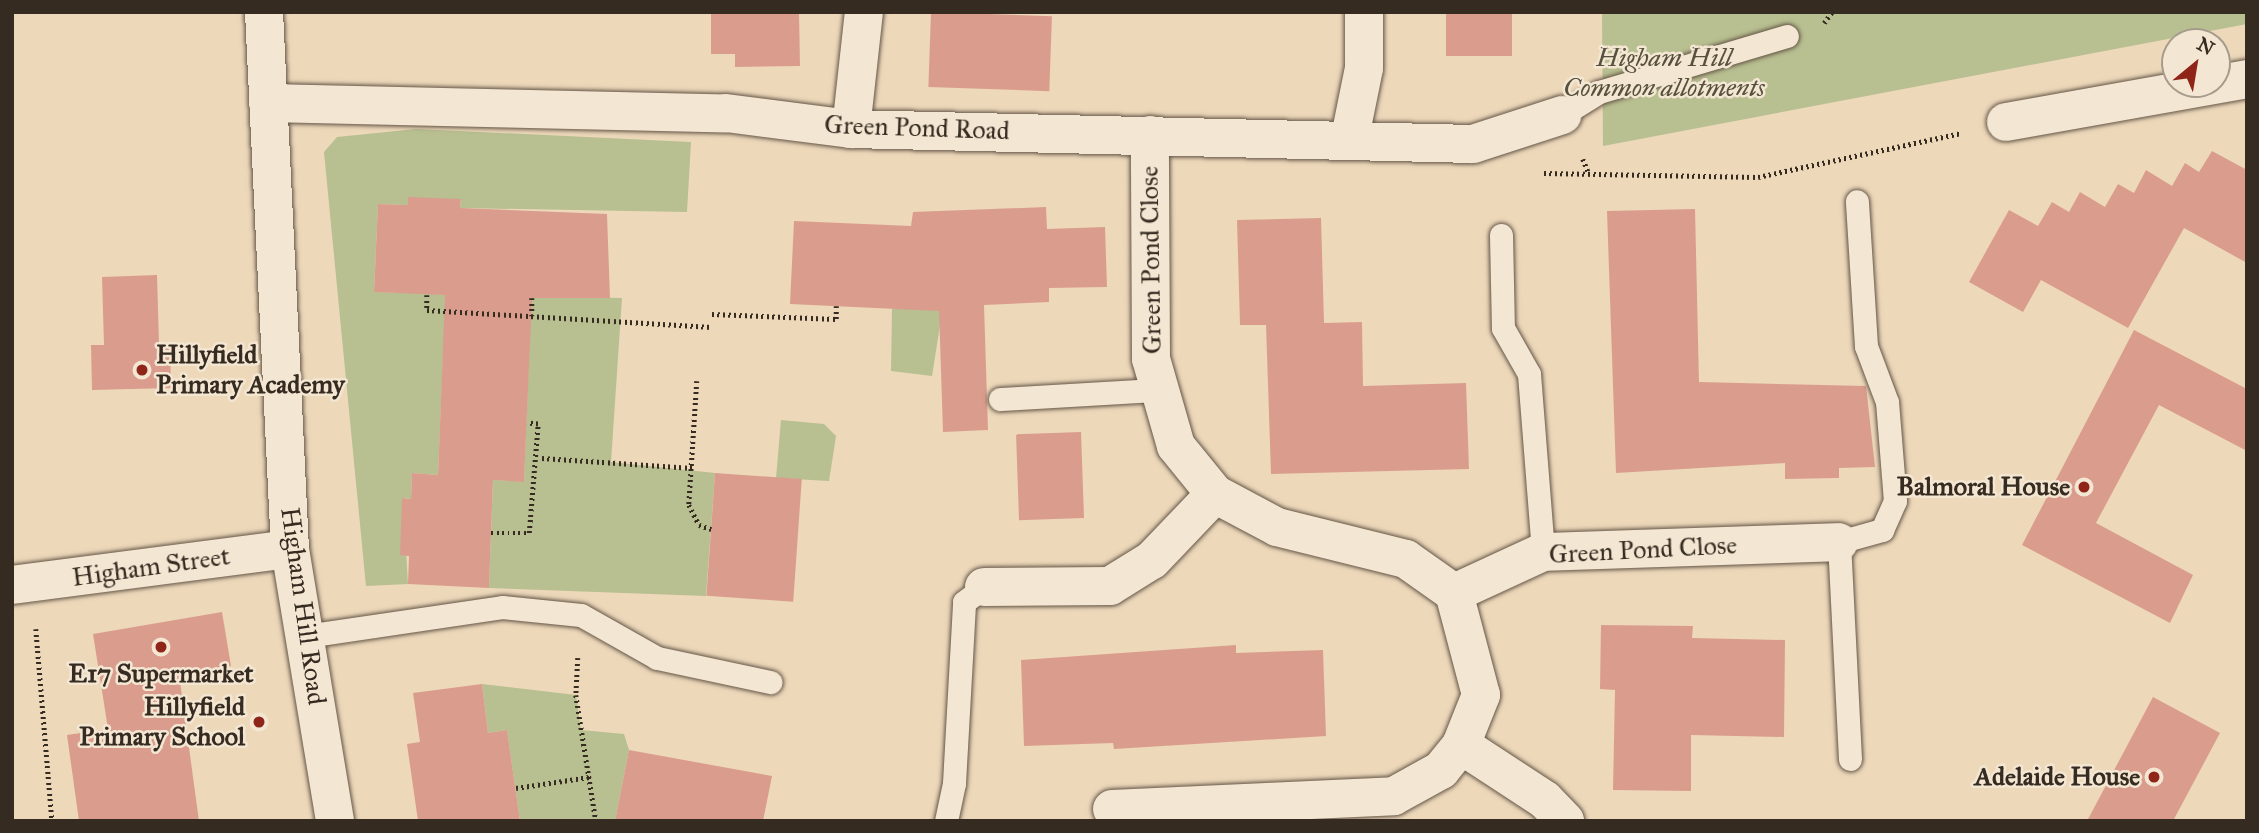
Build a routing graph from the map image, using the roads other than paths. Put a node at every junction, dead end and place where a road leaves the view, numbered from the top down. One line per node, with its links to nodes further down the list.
1 (264, 12): 6 (street, Higham Hill Road)
2 (864, 12): 9 (street)
3 (1364, 12): 11 (street)
4 (1787, 36): 7 (lane)
5 (2247, 79): 8 (street)
6 (268, 103): 9 (street, Green Pond Road); 18 (street, Higham Hill Road)
7 (1562, 115): 11 (street, Green Pond Road)
8 (2006, 122)
9 (850, 129): 10 (street, Green Pond Road)
10 (1150, 135): 11 (street, Green Pond Road); 14 (street, Green Pond Close)
11 (1350, 137)
12 (1857, 201): 17 (lane)
13 (1501, 234): 19 (lane)
14 (1157, 390): 15 (lane); 16 (street, Green Pond Close)
15 (1000, 399)
16 (1215, 494): 21 (street); 22 (street, Green Pond Close)
17 (1839, 542): 19 (street, Green Pond Close); 26 (lane)
18 (290, 549): 20 (street, Higham Street); 23 (street, Higham Hill Road)
19 (1544, 552): 22 (street, Green Pond Close)
20 (22, 584)
21 (984, 587): 30 (lane)
22 (1454, 593): 25 (street)
23 (306, 636): 24 (lane); 29 (street, Higham Hill Road)
24 (769, 682)
25 (1461, 746): 28 (street); 31 (street)
26 (1850, 759)
27 (1112, 808): 28 (street)
28 (1190, 814)
29 (335, 821)
30 (946, 821)
31 (1564, 821)

